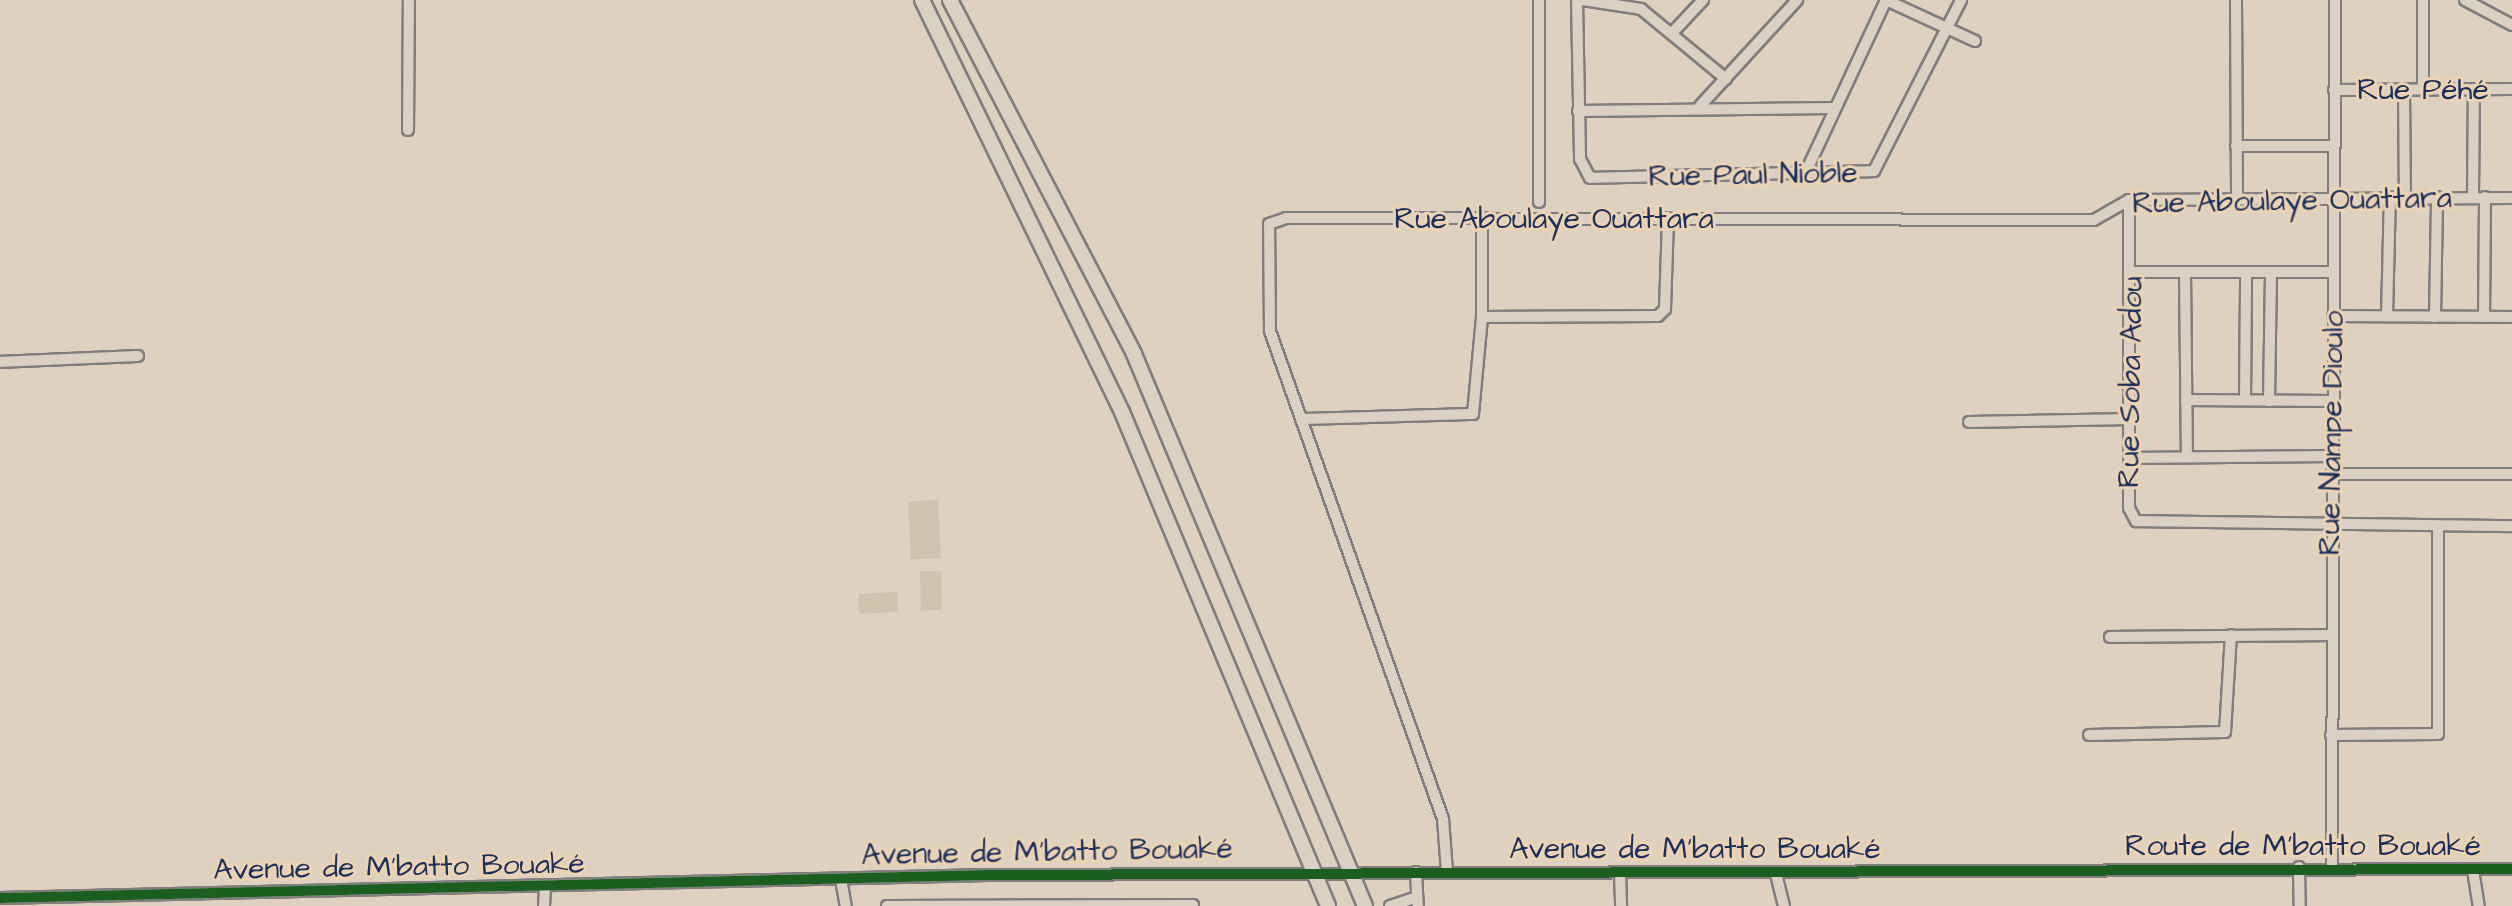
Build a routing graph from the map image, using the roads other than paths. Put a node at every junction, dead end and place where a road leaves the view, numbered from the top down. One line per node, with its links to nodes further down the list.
1 (409, 0): 28 (street)
2 (922, 0): 80 (highway)
3 (950, 0): 81 (highway)
4 (1539, 0): 40 (street)
5 (1580, 0): 14 (street); 27 (street)
6 (1703, 0): 17 (street)
7 (1797, 0): 19 (street)
8 (1886, 0): 16 (street); 26 (street)
9 (1961, 0): 16 (street, Rue Paul Nioble)
10 (2236, 0): 29 (street)
11 (2335, 0): 23 (street, Rue Nampe Dioulo)
12 (2423, 0): 20 (street)
13 (2465, 0): 15 (street)
14 (1642, 4): 17 (street)
15 (2512, 25)
16 (1947, 29): 18 (street); 31 (street, Rue Paul Nioble)
17 (1673, 32): 19 (street)
18 (1975, 41)
19 (1726, 79): 25 (street)
20 (2423, 89): 21 (street, Rue Péhé); 24 (street, Rue Péhé)
21 (2474, 89): 22 (street, Rue Péhé); 37 (street)
22 (2512, 89)
23 (2334, 90): 24 (street, Rue Péhé); 30 (street, Rue Nampe Dioulo)
24 (2404, 90): 35 (street)
25 (1700, 106): 26 (street); 27 (street)
26 (1833, 108): 31 (street)
27 (1578, 111): 31 (street, Rue Paul Nioble)
28 (408, 130)
29 (2236, 146): 30 (street); 33 (street)
30 (2333, 146): 32 (street, Rue Nampe Dioulo)
31 (1804, 176)
32 (2333, 196): 33 (street, Rue Aboulaye Ouattara); 34 (street, Rue Aboulaye Ouattara); 46 (street, Rue Nampe Dioulo)
33 (2237, 197): 39 (street, Rue Aboulaye Ouattara)
34 (2390, 197): 35 (street, Rue Aboulaye Ouattara); 49 (street)
35 (2405, 197): 36 (street, Rue Aboulaye Ouattara)
36 (2437, 197): 37 (street, Rue Aboulaye Ouattara); 51 (street)
37 (2479, 197): 38 (street, Rue Aboulaye Ouattara); 52 (street)
38 (2512, 198)
39 (2129, 200): 42 (street, Rue Aboulaye Ouattara); 43 (street, Rue Soba Adou)
40 (1539, 202)
41 (1482, 218): 42 (street, Rue Aboulaye Ouattara); 50 (street); 60 (street, Rue Aboulaye Ouattara)
42 (1668, 218): 50 (street)
43 (2133, 272): 44 (street); 61 (street, Rue Soba Adou)
44 (2185, 272): 47 (street); 56 (street)
45 (2271, 272): 46 (street); 47 (street); 58 (street)
46 (2334, 272): 48 (street, Rue Nampe Dioulo)
47 (2246, 273): 57 (street)
48 (2333, 316): 49 (street); 59 (street, Rue Nampe Dioulo)
49 (2387, 316): 51 (street)
50 (1482, 317): 60 (street)
51 (2435, 317): 52 (street)
52 (2484, 317): 53 (street)
53 (2512, 317)
54 (138, 356): 55 (street)
55 (0, 362)
56 (2186, 400): 57 (street); 64 (street)
57 (2245, 400): 58 (street)
58 (2269, 401): 59 (street)
59 (2332, 401): 63 (street, Rue Nampe Dioulo)
60 (1301, 419): 83 (street, Rue Aboulaye Ouattara)
61 (2130, 419): 62 (street); 65 (street, Rue Soba Adou)
62 (1969, 422)
63 (2331, 456): 64 (street); 66 (street, Rue Nampe Dioulo)
64 (2187, 457): 65 (street)
65 (2129, 458): 68 (street, Rue Soba Adou)
66 (2331, 474): 67 (street); 68 (street, Rue Nampe Dioulo)
67 (2512, 474)
68 (2331, 526): 70 (street, Rue Soba Adou); 72 (street, Rue Nampe Dioulo)
69 (2512, 526): 70 (street, Rue Soba Adou)
70 (2438, 528): 75 (street)
71 (2231, 635): 72 (street); 73 (street); 74 (street)
72 (2331, 635): 75 (street, Rue Nampe Dioulo)
73 (2110, 637)
74 (2089, 735)
75 (2331, 735): 77 (street, Rue Nampe Dioulo)
76 (2299, 867): 77 (street, Route de M'batto Bouaké); 84 (street, Route de M'batto Bouaké); 101 (street)
77 (2332, 867): 79 (street, Route de M'batto Bouaké)
78 (2512, 869): 79 (street, Route de M'batto Bouaké)
79 (2473, 870): 102 (street)
80 (1313, 872): 81 (street, Avenue de M'batto Bouaké); 87 (street, Avenue de M'batto Bouaké); 96 (highway)
81 (1350, 872): 82 (street, Avenue de M'batto Bouaké); 97 (highway)
82 (1416, 872): 83 (street, Avenue de M'batto Bouaké); 90 (street)
83 (1447, 872): 85 (street, Avenue de M'batto Bouaké)
84 (2095, 872): 86 (street, Avenue de M'batto Bouaké)
85 (1620, 873): 86 (street, Avenue de M'batto Bouaké); 99 (street)
86 (1776, 874): 100 (street)
87 (841, 879): 88 (street, Avenue de M'batto Bouaké); 94 (street)
88 (545, 889): 89 (street, Avenue de M'batto Bouaké); 93 (street)
89 (0, 898)
90 (1418, 901): 98 (street)
91 (984, 905): 92 (street); 95 (street)
92 (1193, 905)
93 (544, 906)
94 (846, 906)
95 (887, 906)
96 (1328, 906)
97 (1365, 906)
98 (1390, 906)
99 (1621, 906)
100 (1784, 906)
101 (2300, 906)
102 (2479, 906)

